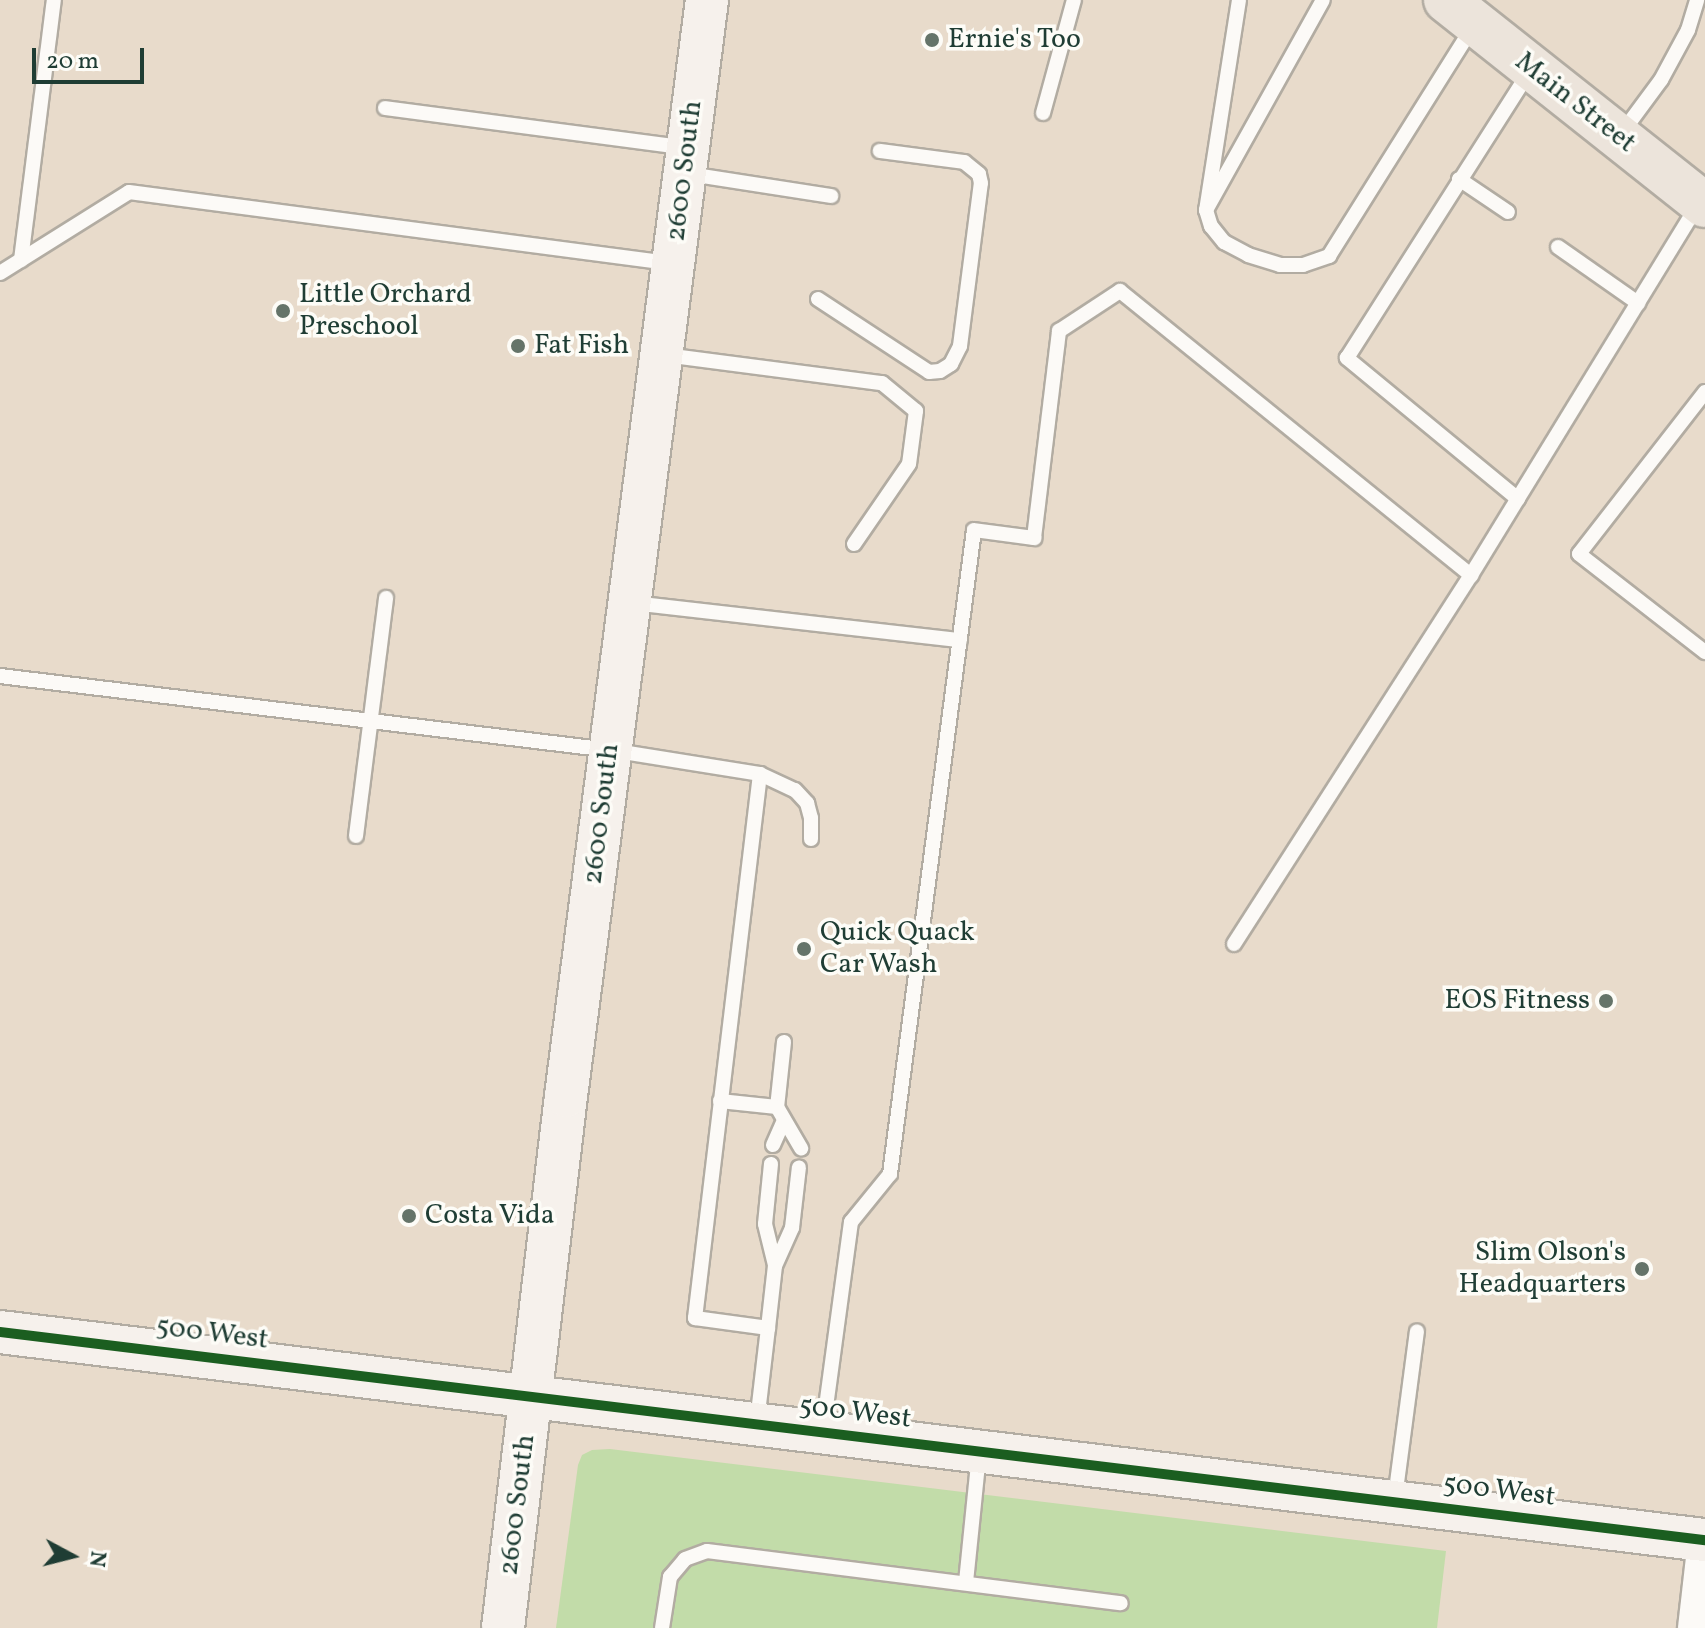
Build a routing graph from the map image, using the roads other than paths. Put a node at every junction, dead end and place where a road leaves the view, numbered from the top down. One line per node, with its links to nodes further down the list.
1 (54, 0): 20 (lane)
2 (707, 0): 13 (street, 2600 South)
3 (1074, 0): 10 (lane)
4 (1239, 0): 17 (lane)
5 (1323, 0): 17 (lane)
6 (1697, 0): 11 (lane)
7 (1461, 12): 8 (main road, Main Street); 17 (lane)
8 (1531, 68): 11 (main road, Main Street); 14 (lane)
9 (385, 108): 13 (lane)
10 (1043, 113)
11 (1619, 137): 16 (main road, Main Street)
12 (880, 151): 23 (lane)
13 (686, 160): 15 (lane); 21 (street, 2600 South)
14 (1459, 179): 18 (lane); 27 (lane)
15 (831, 196)
16 (1703, 203): 24 (lane)
17 (1206, 210)
18 (1508, 212)
19 (1558, 247): 24 (lane)
20 (21, 260): 21 (lane); 22 (lane)
21 (673, 263): 25 (street, 2600 South)
22 (0, 273)
23 (818, 299)
24 (1638, 303): 27 (lane)
25 (661, 354): 28 (lane); 31 (street, 2600 South)
26 (1705, 392): 33 (lane)
27 (1518, 499): 29 (lane)
28 (854, 544)
29 (1471, 575): 32 (lane); 40 (lane)
30 (386, 598): 35 (lane)
31 (629, 603): 32 (lane); 36 (street, 2600 South)
32 (960, 640): 54 (lane)
33 (1705, 652)
34 (0, 676): 35 (lane)
35 (370, 724): 36 (lane); 38 (lane)
36 (610, 750): 37 (lane); 52 (street, 2600 South)
37 (760, 774): 39 (lane); 42 (lane)
38 (356, 836)
39 (811, 839)
40 (1234, 944)
41 (784, 1042): 43 (lane)
42 (720, 1101): 43 (lane); 49 (lane)
43 (780, 1114): 44 (lane); 45 (lane)
44 (773, 1145)
45 (801, 1148)
46 (771, 1164): 48 (lane)
47 (799, 1167): 48 (lane)
48 (775, 1266): 49 (lane)
49 (768, 1328): 53 (lane)
50 (1417, 1331): 56 (lane)
51 (0, 1332): 52 (street, 500 West)
52 (531, 1398): 53 (street, 500 West); 60 (street, 2600 South)
53 (757, 1425): 54 (street, 500 West)
54 (822, 1433): 55 (street, 500 West)
55 (979, 1452): 56 (street, 500 West); 58 (lane)
56 (1394, 1502): 57 (street, 500 West)
57 (1704, 1536): 62 (street)
58 (966, 1582): 59 (lane); 61 (lane)
59 (1121, 1603)
60 (503, 1628)
61 (662, 1628)
62 (1693, 1628)

